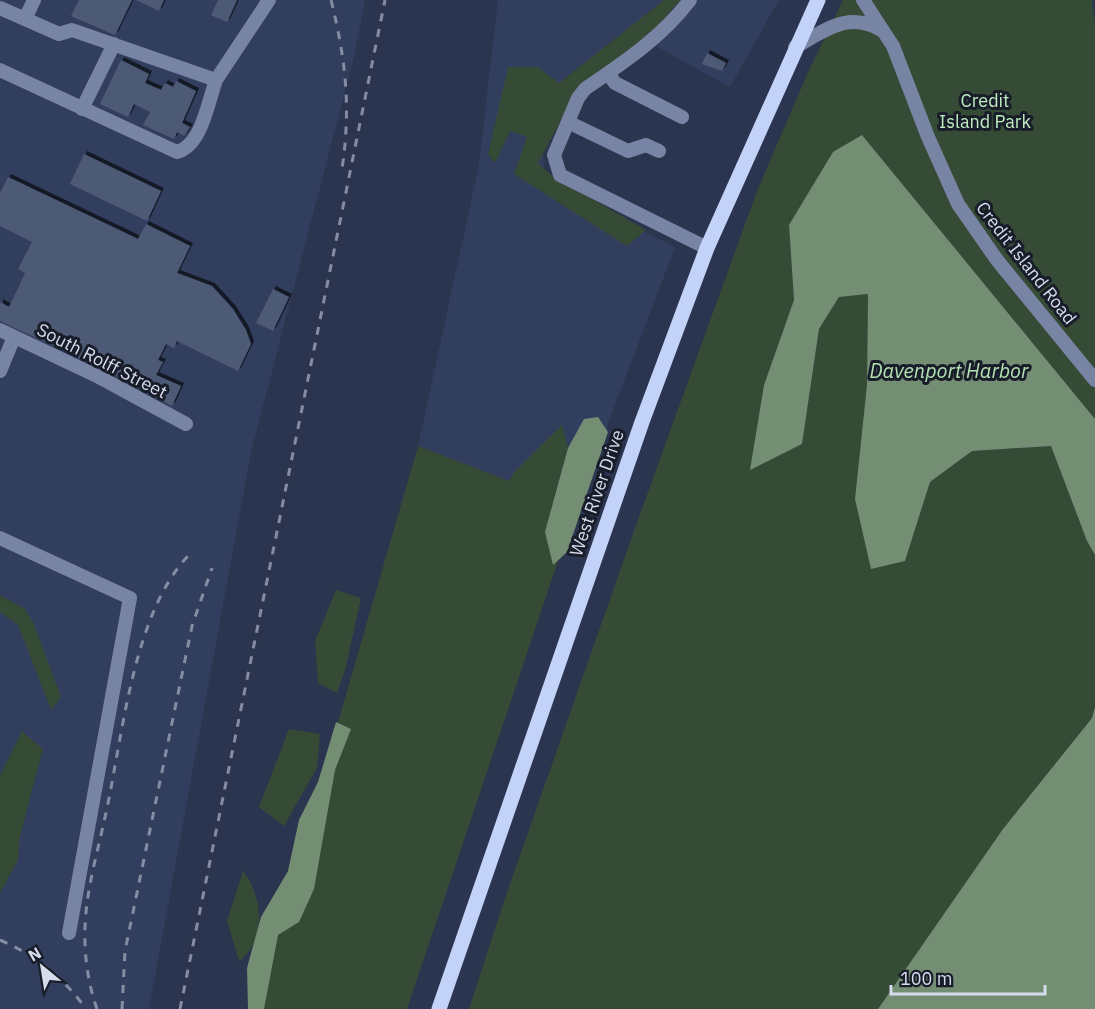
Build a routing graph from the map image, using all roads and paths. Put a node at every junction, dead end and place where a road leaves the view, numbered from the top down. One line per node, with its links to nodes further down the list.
1 (34, 0): 7 (street)
2 (269, 0): 13 (street)
3 (690, 0): 12 (street)
4 (818, 0): 10 (main road, West River Drive)
5 (863, 0): 8 (street, Credit Island Road)
6 (0, 8): 7 (street)
7 (25, 19): 9 (street)
8 (884, 32): 10 (street); 22 (street, Credit Island Road)
9 (114, 44): 13 (street); 14 (street)
10 (795, 47): 18 (main road, West River Drive)
11 (0, 70): 14 (street)
12 (608, 73): 15 (street); 16 (street)
13 (216, 80): 14 (street)
14 (82, 110)
15 (682, 117)
16 (568, 122): 17 (street); 18 (street)
17 (659, 151)
18 (707, 248): 26 (main road, West River Drive)
19 (0, 330): 20 (street, South Rolff Street)
20 (15, 337): 21 (street); 23 (street, South Rolff Street)
21 (0, 371)
22 (1095, 380)
23 (186, 424)
24 (0, 538): 25 (street)
25 (69, 933)
26 (439, 1009)

